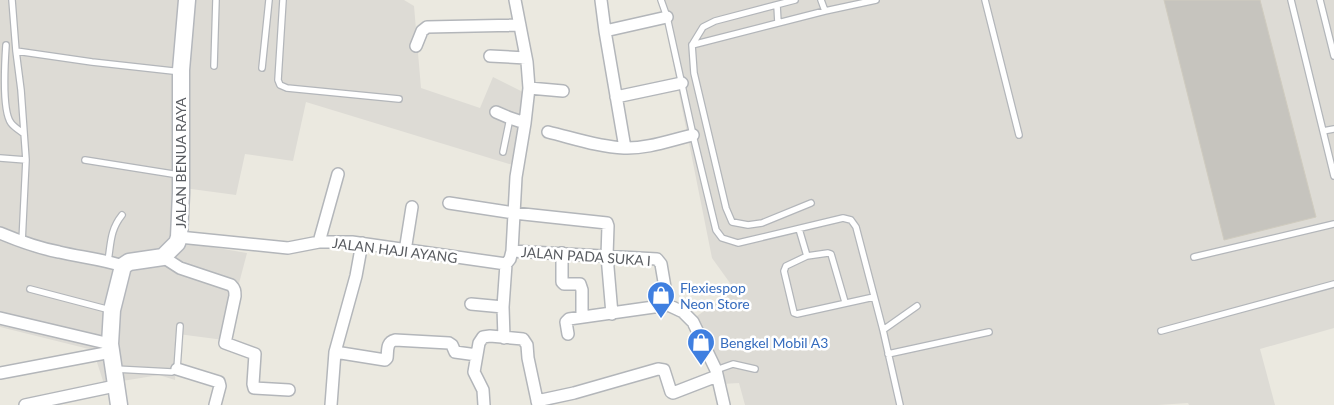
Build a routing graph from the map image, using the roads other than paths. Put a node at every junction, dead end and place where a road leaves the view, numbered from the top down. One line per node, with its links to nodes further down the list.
1 (12, 0): 25 (lane)
2 (187, 0): 31 (street, JALAN BENUA RAYA)
3 (216, 0): 29 (lane)
4 (269, 0): 30 (lane)
5 (283, 0): 37 (lane)
6 (515, 0): 19 (street, JALAN PADA SUKA I)
7 (602, 0): 20 (street)
8 (661, 0): 17 (lane)
9 (795, 0): 15 (lane)
10 (821, 0): 16 (lane)
11 (876, 0): 16 (lane)
12 (985, 0): 46 (lane)
13 (1291, 0): 42 (lane)
14 (1320, 0): 21 (lane)
15 (777, 5): 18 (lane); 23 (lane)
16 (824, 11): 18 (lane)
17 (667, 17): 20 (street); 33 (lane)
18 (778, 23): 23 (lane)
19 (520, 26): 24 (street); 28 (street, JALAN PADA SUKA I)
20 (605, 31): 36 (street)
21 (1332, 36): 27 (lane)
22 (6, 45): 32 (lane)
23 (692, 45): 56 (lane)
24 (416, 46)
25 (16, 51): 31 (lane); 44 (lane)
26 (490, 56): 28 (street)
27 (1334, 56)
28 (526, 58): 34 (street, JALAN PADA SUKA I)
29 (214, 66)
30 (262, 68)
31 (181, 70): 53 (street, JALAN BENUA RAYA)
32 (2, 74): 44 (lane)
33 (682, 83): 36 (street); 45 (lane)
34 (529, 88): 35 (street); 40 (street, JALAN PADA SUKA I)
35 (563, 91)
36 (616, 97): 47 (street)
37 (399, 99)
38 (496, 112): 39 (street)
39 (510, 118): 40 (street); 48 (lane)
40 (525, 123): 58 (street, JALAN PADA SUKA I)
41 (1334, 129): 42 (lane)
42 (1323, 131): 54 (lane)
43 (548, 132): 47 (street)
44 (23, 133): 50 (lane)
45 (693, 135): 47 (street); 61 (lane)
46 (1019, 135)
47 (625, 148)
48 (503, 152)
49 (0, 158): 50 (lane)
50 (26, 160): 64 (lane)
51 (85, 160): 53 (lane)
52 (338, 174): 65 (street)
53 (181, 176): 63 (street, JALAN BENUA RAYA)
54 (1334, 176)
55 (449, 203): 58 (street)
56 (811, 203)
57 (412, 207): 67 (street)
58 (514, 213): 68 (street, JALAN PADA SUKA I); 70 (street)
59 (122, 215): 74 (lane)
60 (1334, 224): 73 (lane)
61 (799, 229): 71 (lane); 78 (lane)
62 (0, 233): 64 (street)
63 (179, 237): 65 (street, JALAN HAJI AYANG); 72 (street, JALAN BENUA RAYA)
64 (22, 242): 74 (street)
65 (319, 242): 66 (street, JALAN HAJI AYANG)
66 (362, 243): 67 (street, JALAN HAJI AYANG); 95 (street)
67 (405, 251): 75 (street, JALAN HAJI AYANG)
68 (512, 251): 69 (street, JALAN PADA SUKA I); 75 (street)
69 (562, 253): 70 (street, JALAN PADA SUKA I); 86 (street)
70 (607, 256): 81 (street, JALAN PADA SUKA I); 85 (street)
71 (807, 256): 79 (lane); 79 (lane)
72 (163, 257): 74 (street); 104 (street)
73 (1194, 257)
74 (116, 264): 84 (street)
75 (506, 264): 83 (street)
76 (1334, 284): 90 (lane)
77 (30, 288): 84 (lane)
78 (874, 297): 79 (lane); 89 (lane)
79 (845, 302)
80 (471, 304): 83 (street)
81 (668, 305): 85 (street); 102 (street)
82 (917, 306): 89 (lane)
83 (503, 307): 93 (street)
84 (112, 310): 94 (street)
85 (612, 314): 86 (street)
86 (582, 317): 92 (street)
87 (0, 318): 94 (street)
88 (180, 326): 99 (lane)
89 (883, 330): 96 (lane)
90 (1161, 331)
91 (989, 332): 96 (lane)
92 (568, 334)
93 (504, 338): 97 (street); 105 (street)
94 (110, 348): 98 (street); 101 (street)
95 (335, 352): 97 (street); 109 (street)
96 (888, 354): 112 (lane)
97 (477, 355): 110 (street)
98 (113, 369): 99 (lane); 103 (street)
99 (177, 369): 108 (street)
100 (755, 369): 102 (lane)
101 (0, 373)
102 (716, 373): 105 (street); 111 (street)
103 (115, 386): 106 (street); 107 (street)
104 (289, 390)
105 (538, 403)
106 (25, 405)
107 (119, 405)
108 (215, 405)
109 (332, 405)
110 (484, 405)
111 (724, 405)
112 (900, 405)

